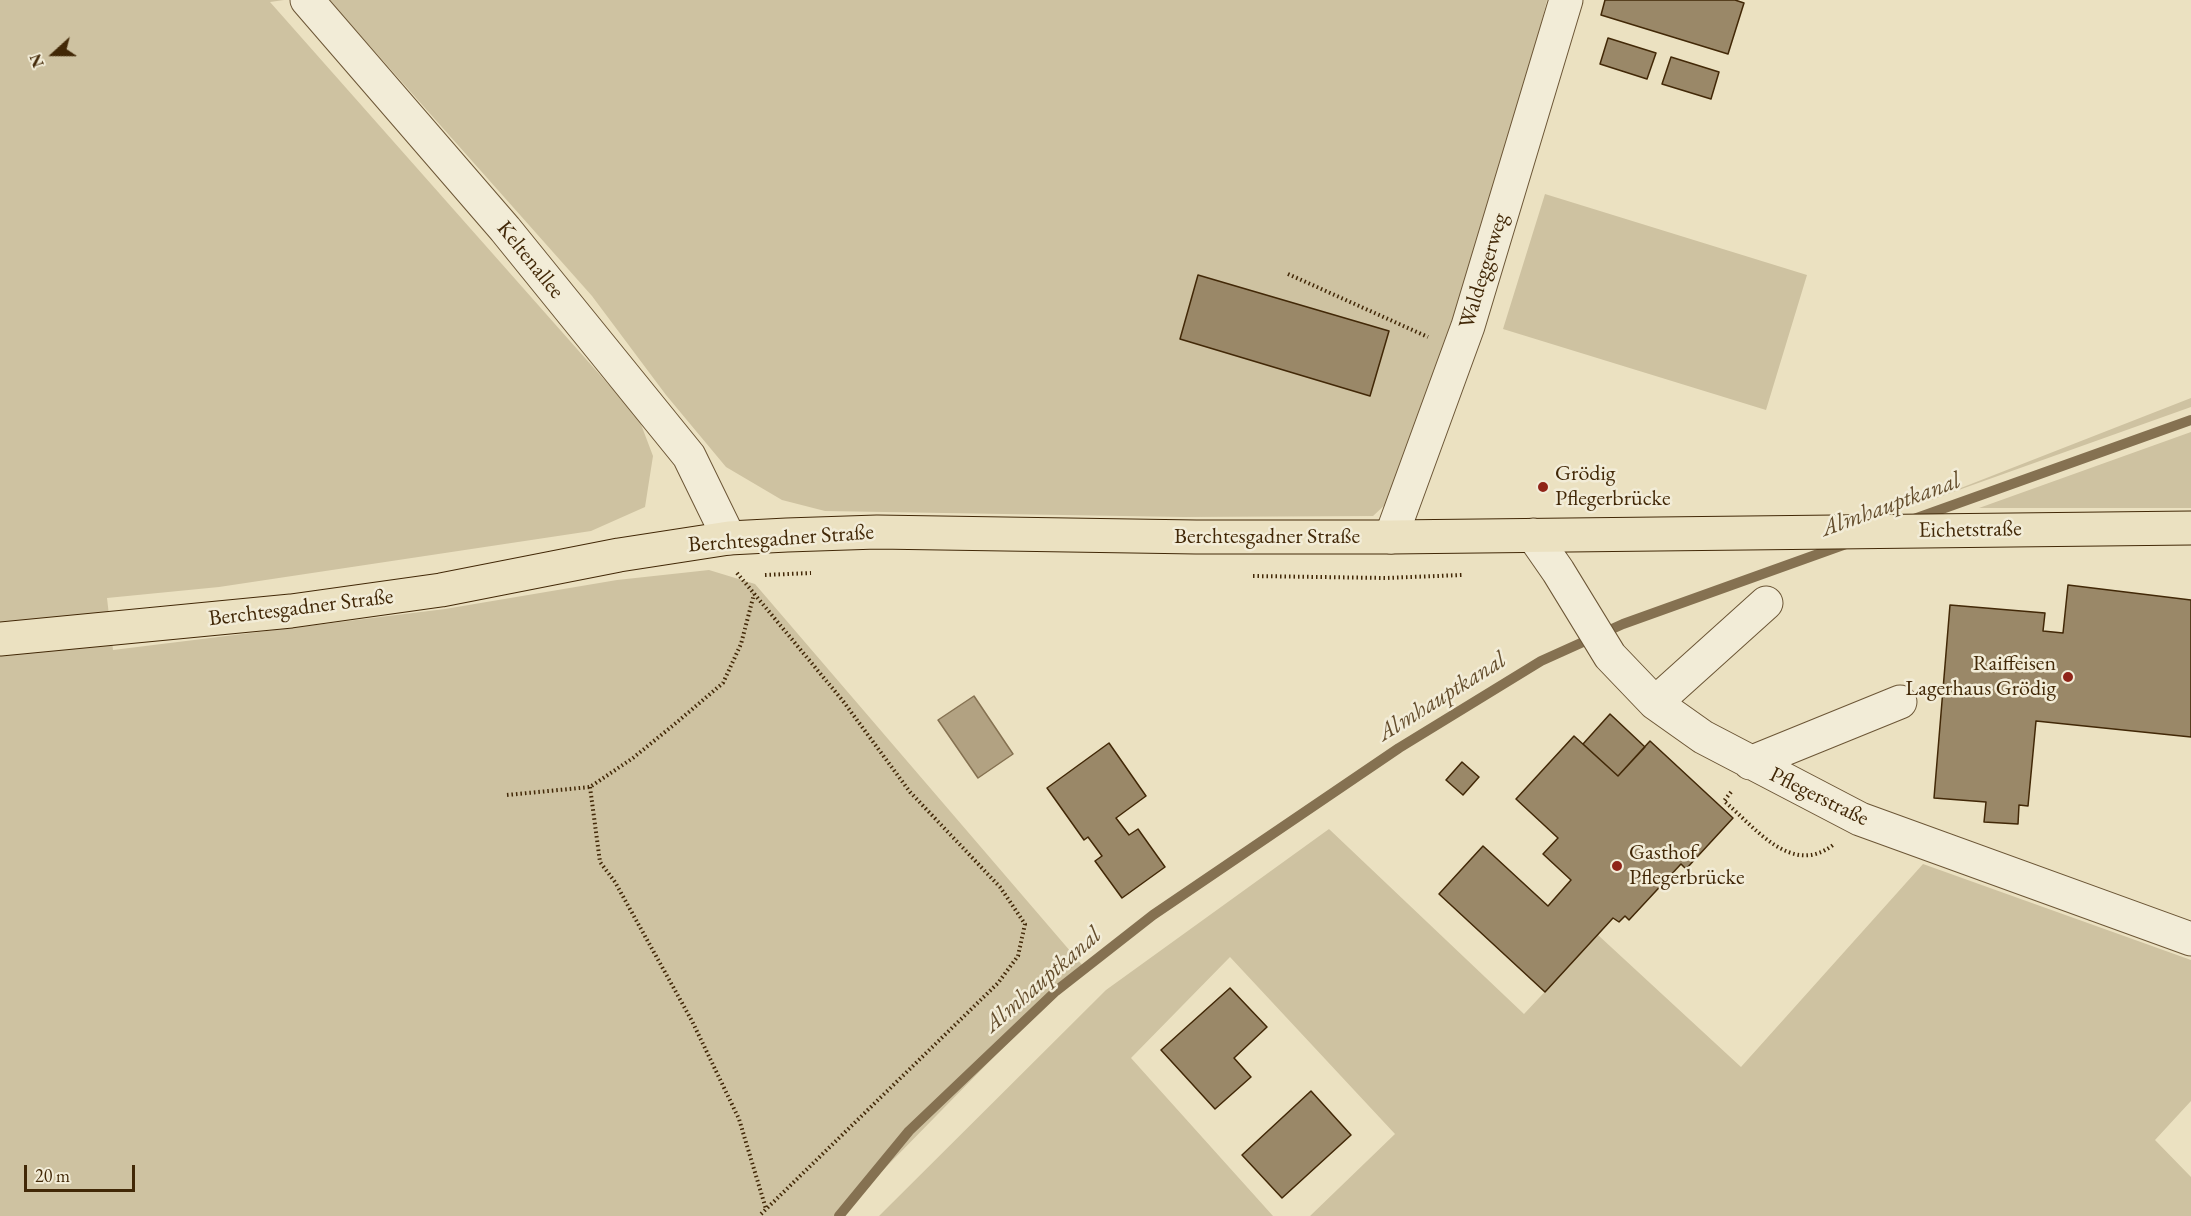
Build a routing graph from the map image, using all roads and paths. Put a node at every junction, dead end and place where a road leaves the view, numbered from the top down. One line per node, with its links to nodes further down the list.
1 (307, 0): 8 (street, Keltenallee)
2 (1566, 0): 4 (street, Waldeggerweg)
3 (1288, 274): 4 (path)
4 (1459, 349): 7 (street, Waldeggerweg)
5 (2191, 528): 6 (main road, Eichetstraße)
6 (1533, 535): 7 (main road, Berchtesgadner Straße); 14 (street, Pflegerstraße)
7 (1391, 537): 8 (main road, Berchtesgadner Straße)
8 (729, 538): 12 (main road, Berchtesgadner Straße)
9 (740, 576): 10 (path)
10 (754, 593): 16 (path); 20 (path)
11 (1766, 603): 14 (street)
12 (0, 639)
13 (1900, 702): 15 (street)
14 (1655, 704): 15 (street, Pflegerstraße)
15 (1750, 763): 18 (street, Pflegerstraße); 18 (path)
16 (590, 787): 17 (path); 20 (path)
17 (507, 795)
18 (1860, 819): 19 (street, Pflegerstraße)
19 (2191, 939)
20 (766, 1209): 21 (path)
21 (759, 1216)

